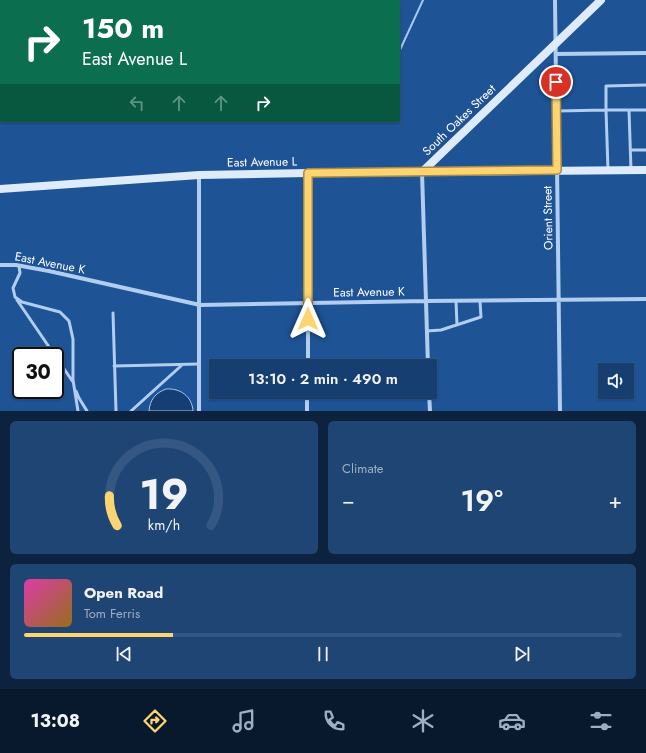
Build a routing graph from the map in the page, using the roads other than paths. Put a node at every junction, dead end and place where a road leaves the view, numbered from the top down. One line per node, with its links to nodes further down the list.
1 (555, 0): 3 (street, Orient Street)
2 (601, 0): 3 (main road, South Oakes Street)
3 (556, 42): 4 (street, Orient Street); 17 (main road, South Oakes Street)
4 (556, 54): 5 (street); 10 (street, Orient Street)
5 (646, 54)
6 (646, 85): 7 (lane)
7 (606, 110): 8 (lane); 10 (lane); 14 (lane)
8 (629, 110): 9 (lane); 11 (lane)
9 (646, 110)
10 (557, 111): 13 (street, Orient Street)
11 (631, 150): 12 (lane); 15 (lane)
12 (646, 150)
13 (557, 170): 14 (main road, East Avenue L); 17 (main road, East Avenue L); 28 (street, Orient Street)
14 (608, 170): 15 (main road, East Avenue L)
15 (631, 170): 16 (main road, East Avenue L)
16 (646, 170)
17 (422, 172): 18 (main road, East Avenue L); 25 (street, South Oakes Street)
18 (308, 173): 19 (main road, East Avenue L); 29 (street)
19 (199, 175): 20 (main road, East Avenue L); 30 (street)
20 (4, 189)
21 (0, 265): 22 (street, East Avenue K)
22 (19, 266): 23 (lane); 30 (street, East Avenue K)
23 (15, 297): 39 (lane); 39 (lane)
24 (646, 299): 28 (street, East Avenue K)
25 (426, 301): 26 (street, East Avenue K); 29 (street, East Avenue K); 33 (street, South Oakes Street)
26 (456, 301): 27 (street, East Avenue K); 32 (lane)
27 (480, 301): 28 (street, East Avenue K); 32 (lane)
28 (559, 301): 49 (street, Orient Street)
29 (308, 304): 30 (street, East Avenue K); 34 (street)
30 (200, 305): 36 (street)
31 (113, 313): 38 (lane)
32 (457, 325): 33 (lane)
33 (427, 331): 35 (street, South Oakes Street)
34 (308, 359)
35 (428, 359)
36 (199, 364): 37 (lane); 46 (street)
37 (183, 365): 38 (lane); 45 (lane)
38 (114, 366): 44 (lane)
39 (74, 383): 42 (lane); 43 (lane)
40 (308, 399): 47 (street)
41 (429, 399): 48 (street)
42 (78, 411)
43 (87, 411)
44 (116, 411)
45 (131, 411)
46 (199, 411)
47 (307, 411)
48 (430, 411)
49 (560, 411)

